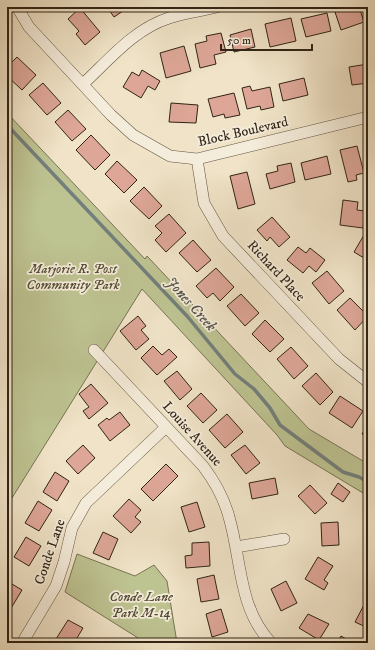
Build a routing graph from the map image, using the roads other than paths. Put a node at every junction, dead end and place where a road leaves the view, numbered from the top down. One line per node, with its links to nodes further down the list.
1 (17, 7): 3 (street, Block Boulevard)
2 (217, 7): 3 (street)
3 (83, 84): 5 (street, Block Boulevard)
4 (368, 117): 5 (street, Block Boulevard)
5 (197, 159): 7 (street, Richard Place)
6 (94, 350): 8 (street, Louise Avenue)
7 (368, 382)
8 (166, 427): 10 (street, Louise Avenue); 11 (street, Conde Lane)
9 (284, 539): 10 (street)
10 (236, 547): 12 (street, Louise Avenue)
11 (22, 643)
12 (272, 643)

